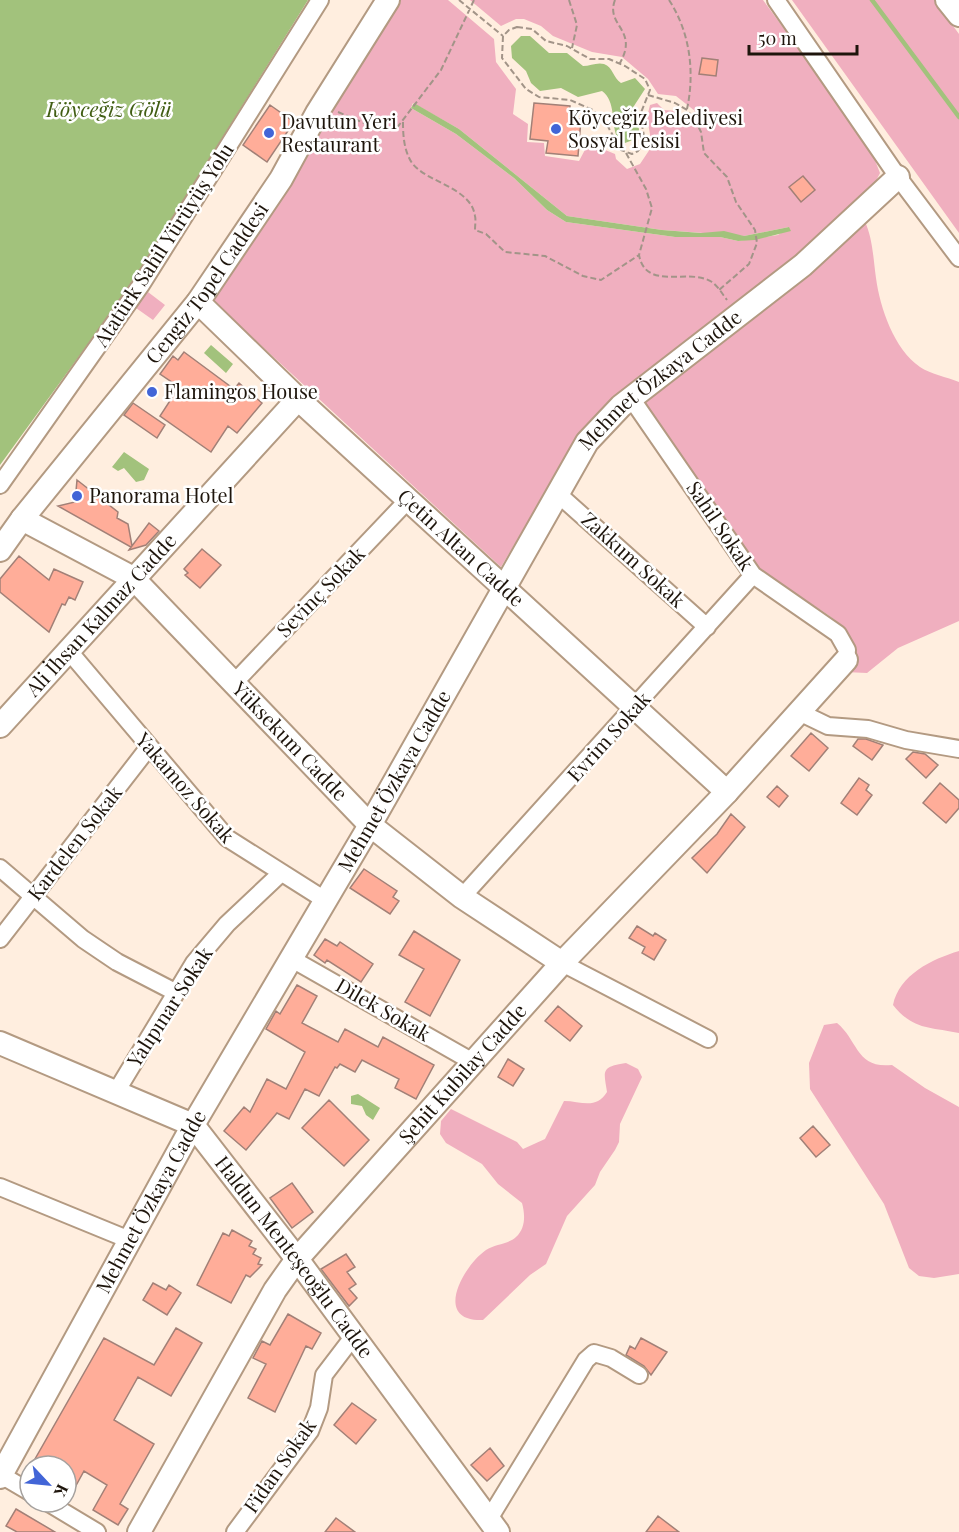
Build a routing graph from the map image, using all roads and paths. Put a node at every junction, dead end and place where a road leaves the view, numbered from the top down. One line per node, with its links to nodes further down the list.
1 (320, 0): 28 (street, Atatürk Sahil Yürüyüş Yolu)
2 (388, 0): 16 (street, Cengiz Topel Caddesi)
3 (459, 0): 10 (path)
4 (474, 0): 10 (path)
5 (569, 0): 13 (path)
6 (615, 0): 14 (path)
7 (669, 0): 17 (path)
8 (776, 0): 20 (street)
9 (948, 0): 11 (street)
10 (469, 8): 12 (path); 18 (path)
11 (959, 15)
12 (503, 36): 13 (path); 19 (path)
13 (572, 48): 14 (path)
14 (620, 63): 15 (path)
15 (648, 95): 17 (path); 19 (path)
16 (322, 106): 18 (path); 24 (street, Cengiz Topel Caddesi)
17 (687, 110): 23 (path)
18 (403, 122): 21 (path)
19 (626, 153): 21 (path)
20 (898, 177): 22 (street); 25 (street, Mehmet Özkaya Cadde)
21 (639, 255): 23 (path)
22 (959, 258)
23 (719, 290): 25 (path)
24 (198, 302): 27 (street, Çetin Altan Cadde); 31 (street, Cengiz Topel Caddesi)
25 (738, 315): 26 (street, Mehmet Özkaya Cadde)
26 (631, 398): 29 (street, Mehmet Özkaya Cadde); 33 (street, Sahil Sokak)
27 (298, 399): 30 (street, Çetin Altan Cadde); 34 (street, Ali İhsan Kalmaz Cadde)
28 (0, 485)
29 (558, 494): 35 (street, Mehmet Özkaya Cadde); 36 (street, Zakkum Sokak)
30 (408, 500): 35 (street, Çetin Altan Cadde); 39 (street, Sevinç Sokak)
31 (22, 519): 32 (street, Cengiz Topel Caddesi); 34 (street, Yüksekum Cadde)
32 (0, 550)
33 (753, 575): 36 (street, Evrim Sokak); 38 (street, Sahil Sokak)
34 (132, 578): 37 (street, Ali İhsan Kalmaz Cadde); 39 (street, Yüksekum Cadde)
35 (504, 589): 40 (street, Çetin Altan Cadde); 46 (street, Mehmet Özkaya Cadde)
36 (707, 627): 40 (street, Evrim Sokak)
37 (68, 650): 42 (street, Ali İhsan Kalmaz Cadde); 43 (street, Yakamoz Sokak)
38 (846, 660): 41 (street, Şehit Kubilay Cadde)
39 (234, 683): 46 (street, Yüksekum Cadde)
40 (634, 709): 45 (street, Çetin Altan Cadde); 50 (street, Evrim Sokak)
41 (799, 712): 44 (street); 45 (street, Şehit Kubilay Cadde)
42 (0, 726)
43 (149, 747): 48 (street, Yakamoz Sokak); 49 (street, Kardelen Sokak)
44 (959, 749)
45 (727, 792): 54 (street, Şehit Kubilay Cadde)
46 (370, 825): 50 (street, Yüksekum Cadde); 51 (street, Mehmet Özkaya Cadde)
47 (0, 868): 49 (street)
48 (280, 874): 51 (street, Yakamoz Sokak); 55 (street, Yalıpınar Sokak)
49 (33, 897): 52 (street, Kardelen Sokak); 55 (street)
50 (462, 897): 54 (street, Yüksekum Cadde)
51 (325, 900): 53 (street, Mehmet Özkaya Cadde)
52 (0, 939)
53 (292, 958): 58 (street, Dilek Sokak); 60 (street, Mehmet Özkaya Cadde)
54 (562, 963): 56 (street); 58 (street, Şehit Kubilay Cadde)
55 (175, 992): 59 (street, Yalıpınar Sokak)
56 (708, 1039)
57 (0, 1043): 59 (street, Haldun Menteşeoğlu Cadde)
58 (473, 1062): 63 (street, Şehit Kubilay Cadde)
59 (116, 1092): 60 (street, Haldun Menteşeoğlu Cadde)
60 (193, 1125): 62 (street, Mehmet Özkaya Cadde); 63 (street, Haldun Menteşeoğlu Cadde)
61 (0, 1187): 62 (street)
62 (132, 1241): 66 (street, Mehmet Özkaya Cadde)
63 (297, 1259): 64 (street, Haldun Menteşeoğlu Cadde); 71 (street, Şehit Kubilay Cadde)
64 (353, 1337): 69 (street, Haldun Menteşeoğlu Cadde); 72 (street, Fidan Sokak)
65 (639, 1375): 69 (street)
66 (1, 1476): 67 (street)
67 (18, 1485)
68 (67, 1514): 70 (street)
69 (494, 1525)
70 (98, 1532)
71 (139, 1532)
72 (235, 1532)

